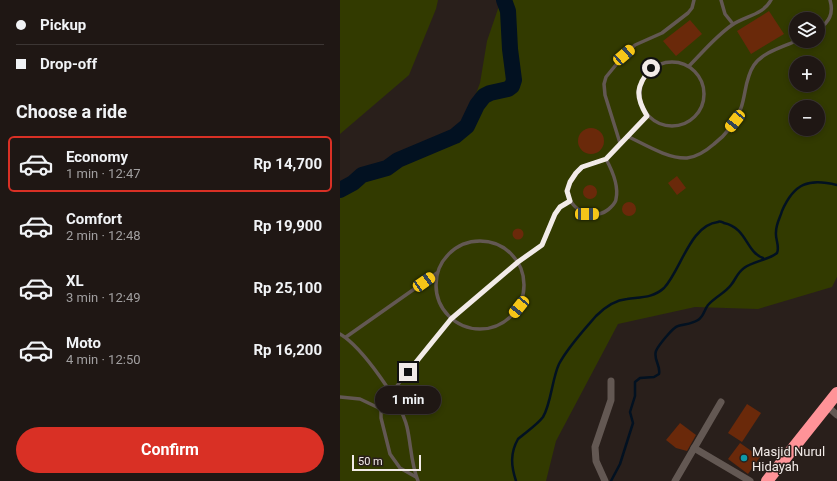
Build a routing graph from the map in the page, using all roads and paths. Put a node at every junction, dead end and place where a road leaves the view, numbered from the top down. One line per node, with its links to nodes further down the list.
1 (694, 0): 11 (lane)
2 (721, 0): 6 (lane)
3 (771, 0): 6 (lane)
4 (830, 0): 5 (lane)
5 (825, 23)
6 (733, 24): 8 (lane)
7 (789, 44): 10 (lane)
8 (689, 66): 9 (lane); 9 (lane)
9 (647, 116): 10 (lane)
10 (627, 136): 11 (lane)
11 (620, 143): 12 (lane)
12 (606, 159): 13 (lane); 13 (lane)
13 (570, 201): 14 (lane)
14 (518, 262): 15 (lane); 16 (lane); 16 (lane)
15 (437, 273): 16 (lane); 18 (lane)
16 (451, 319): 20 (lane)
17 (340, 334): 18 (lane)
18 (346, 337): 20 (lane)
19 (611, 381): 29 (street)
20 (391, 393): 25 (lane); 28 (lane)
21 (837, 393): 24 (highway)
22 (340, 397): 25 (lane)
23 (721, 402): 27 (street)
24 (827, 406): 26 (street); 32 (highway)
25 (381, 409): 28 (lane)
26 (837, 414)
27 (694, 448): 30 (street); 31 (street)
28 (417, 479)
29 (606, 481)
30 (675, 481)
31 (750, 481)
32 (767, 481)

